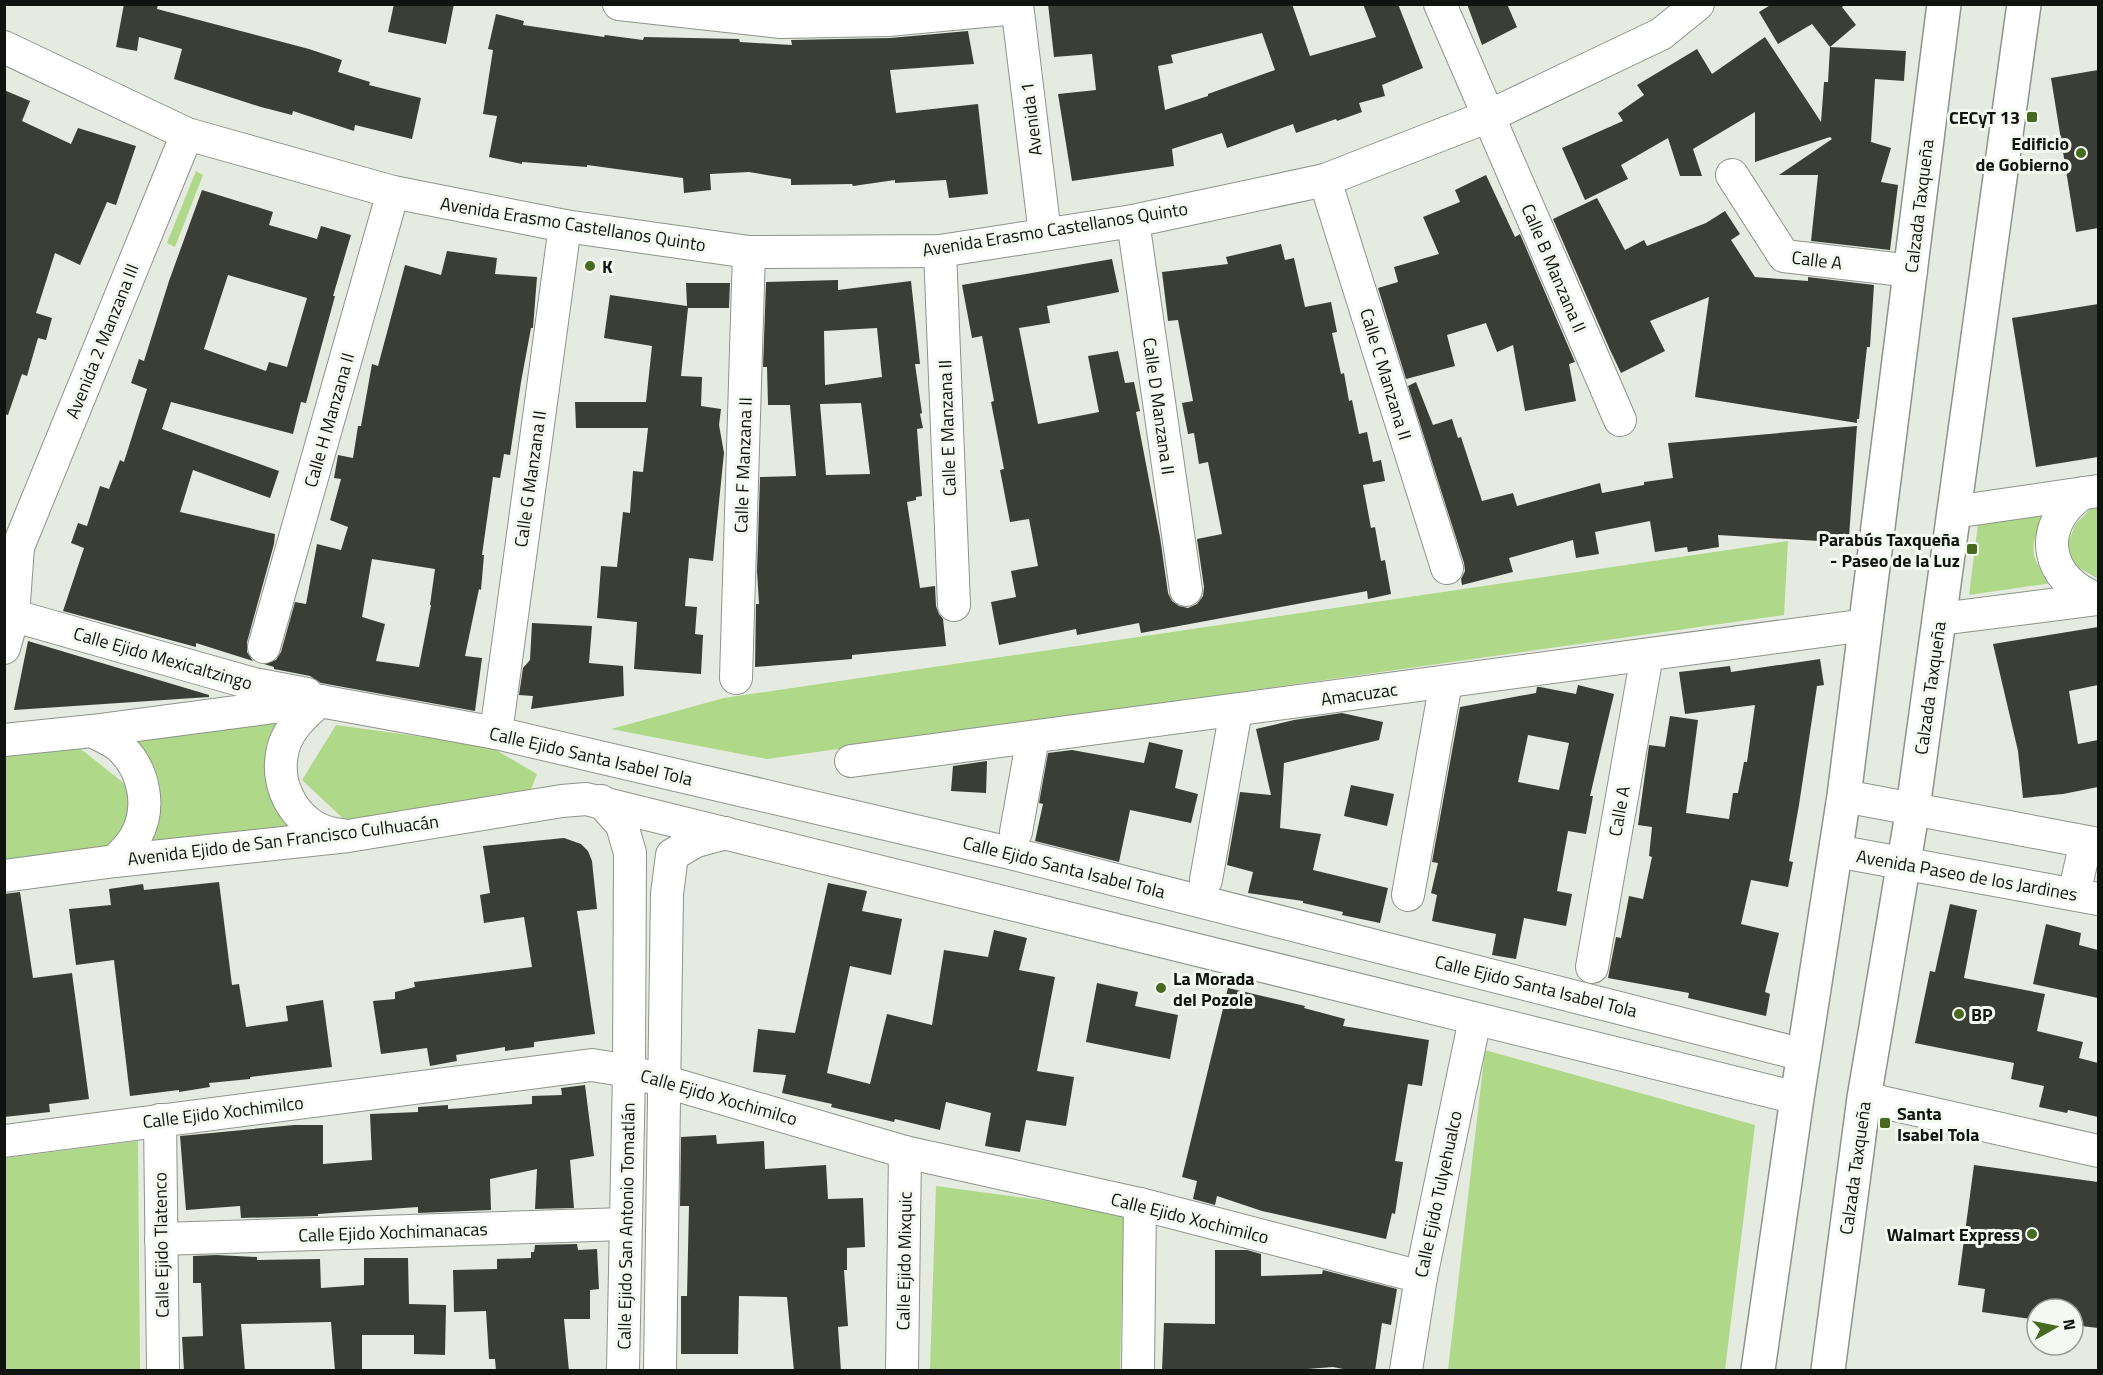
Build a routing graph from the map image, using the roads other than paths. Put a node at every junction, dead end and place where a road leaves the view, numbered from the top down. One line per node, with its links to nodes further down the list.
1 (619, 4): 6 (street)
2 (1440, 4): 8 (street, Calle B Manzana II)
3 (1698, 4): 8 (street, Avenida Erasmo Castellanos Quinto)
4 (1944, 4): 18 (main road, Calzada Taxqueña)
5 (2024, 4): 21 (main road, Calzada Taxqueña)
6 (1017, 6): 15 (street, Avenida 1)
7 (4, 47): 9 (street, Avenida Erasmo Castellanos Quinto)
8 (1489, 116): 11 (street, Avenida Erasmo Castellanos Quinto); 19 (street, Calle B Manzana II)
9 (187, 134): 12 (street, Avenida Erasmo Castellanos Quinto); 22 (street, Avenida 2 Manzana III)
10 (1731, 175): 18 (street, Calle A)
11 (1325, 180): 13 (street, Avenida Erasmo Castellanos Quinto); 23 (street, Calle C Manzana II)
12 (393, 192): 14 (street, Avenida Erasmo Castellanos Quinto); 30 (street, Calle H Manzana II)
13 (1133, 221): 15 (street, Avenida Erasmo Castellanos Quinto); 24 (street, Calle D Manzana II)
14 (565, 226): 17 (street, Avenida Erasmo Castellanos Quinto); 38 (street, Calle G Manzana II)
15 (1045, 234): 16 (street, Avenida Erasmo Castellanos Quinto)
16 (940, 251): 17 (street, Avenida Erasmo Castellanos Quinto); 26 (street, Calle E Manzana II)
17 (749, 252): 33 (street, Calle F Manzana II)
18 (1911, 271): 29 (main road, Calzada Taxqueña)
19 (1620, 420)
20 (2091, 492): 21 (street); 25 (street)
21 (1954, 512): 28 (main road, Calzada Taxqueña)
22 (11, 558): 27 (street, Avenida 2 Manzana III)
23 (1447, 568)
24 (1186, 590)
25 (2098, 599): 28 (street)
26 (954, 605)
27 (9, 614): 31 (street, Avenida 2 Manzana III); 35 (street, Calle Ejido Mexicaltzingo)
28 (1940, 619): 44 (main road, Calzada Taxqueña)
29 (1866, 625): 32 (street, Amacuzac); 42 (main road, Calzada Taxqueña)
30 (264, 647)
31 (4, 648)
32 (1647, 655): 34 (street, Amacuzac); 56 (street, Calle A)
33 (736, 678)
34 (1446, 682): 36 (street, Amacuzac); 54 (street)
35 (320, 701): 37 (street); 38 (street, Calle Ejido Santa Isabel Tola); 47 (street)
36 (1236, 710): 39 (street, Amacuzac); 53 (street)
37 (92, 731): 40 (street); 50 (street)
38 (496, 733): 58 (street, Calle Ejido Santa Isabel Tola)
39 (1032, 737): 41 (street, Amacuzac); 45 (street)
40 (4, 740)
41 (850, 761)
42 (1845, 796): 44 (street); 49 (main road, Calzada Taxqueña)
43 (601, 801): 46 (street); 47 (street, Avenida Ejido de San Francisco Culhuacán); 59 (street, Calle Ejido San Antonio Tomatlán)
44 (1913, 808): 48 (street); 51 (main road, Calzada Taxqueña)
45 (1016, 832)
46 (726, 833): 57 (street); 60 (street, Calle Ejido San Antonio Tomatlán)
47 (348, 836): 50 (street, Avenida Ejido de San Francisco Culhuacán)
48 (2092, 843): 55 (street)
49 (1836, 851): 51 (street, Avenida Paseo de los Jardines); 58 (main road, Calzada Taxqueña)
50 (115, 861): 52 (street, Avenida Ejido de San Francisco Culhuacán)
51 (1905, 864): 55 (street, Avenida Paseo de los Jardines); 62 (main road, Calzada Taxqueña)
52 (4, 876)
53 (1206, 880)
54 (1408, 895)
55 (2086, 897)
56 (1592, 967)
57 (1475, 1019): 61 (street); 70 (street, Calle Ejido Tulyehualco)
58 (1804, 1055): 61 (main road, Calzada Taxqueña)
59 (629, 1071): 60 (street, Calle Ejido Xochimilco); 63 (street, Calle Ejido Xochimilco); 68 (street, Calle Ejido San Antonio Tomatlán)
60 (663, 1081): 66 (street, Calle Ejido Xochimilco); 73 (street, Calle Ejido San Antonio Tomatlán)
61 (1797, 1098): 77 (main road, Calzada Taxqueña)
62 (1864, 1098): 65 (street); 78 (main road, Calzada Taxqueña)
63 (160, 1120): 64 (street, Calle Ejido Xochimilco); 69 (street, Calle Ejido Tlatenco)
64 (4, 1141)
65 (2098, 1151)
66 (905, 1152): 67 (street, Calle Ejido Xochimilco); 74 (street, Calle Ejido Mixquic)
67 (1140, 1204): 70 (street, Calle Ejido Xochimilco); 75 (street)
68 (625, 1224): 69 (street, Calle Ejido Xochimanacas); 72 (street, Calle Ejido San Antonio Tomatlán)
69 (160, 1239): 71 (street, Calle Ejido Tlatenco)
70 (1421, 1276): 76 (street, Calle Ejido Tulyehualco)
71 (163, 1371)
72 (623, 1371)
73 (660, 1371)
74 (902, 1371)
75 (1138, 1371)
76 (1406, 1371)
77 (1758, 1371)
78 (1828, 1371)

